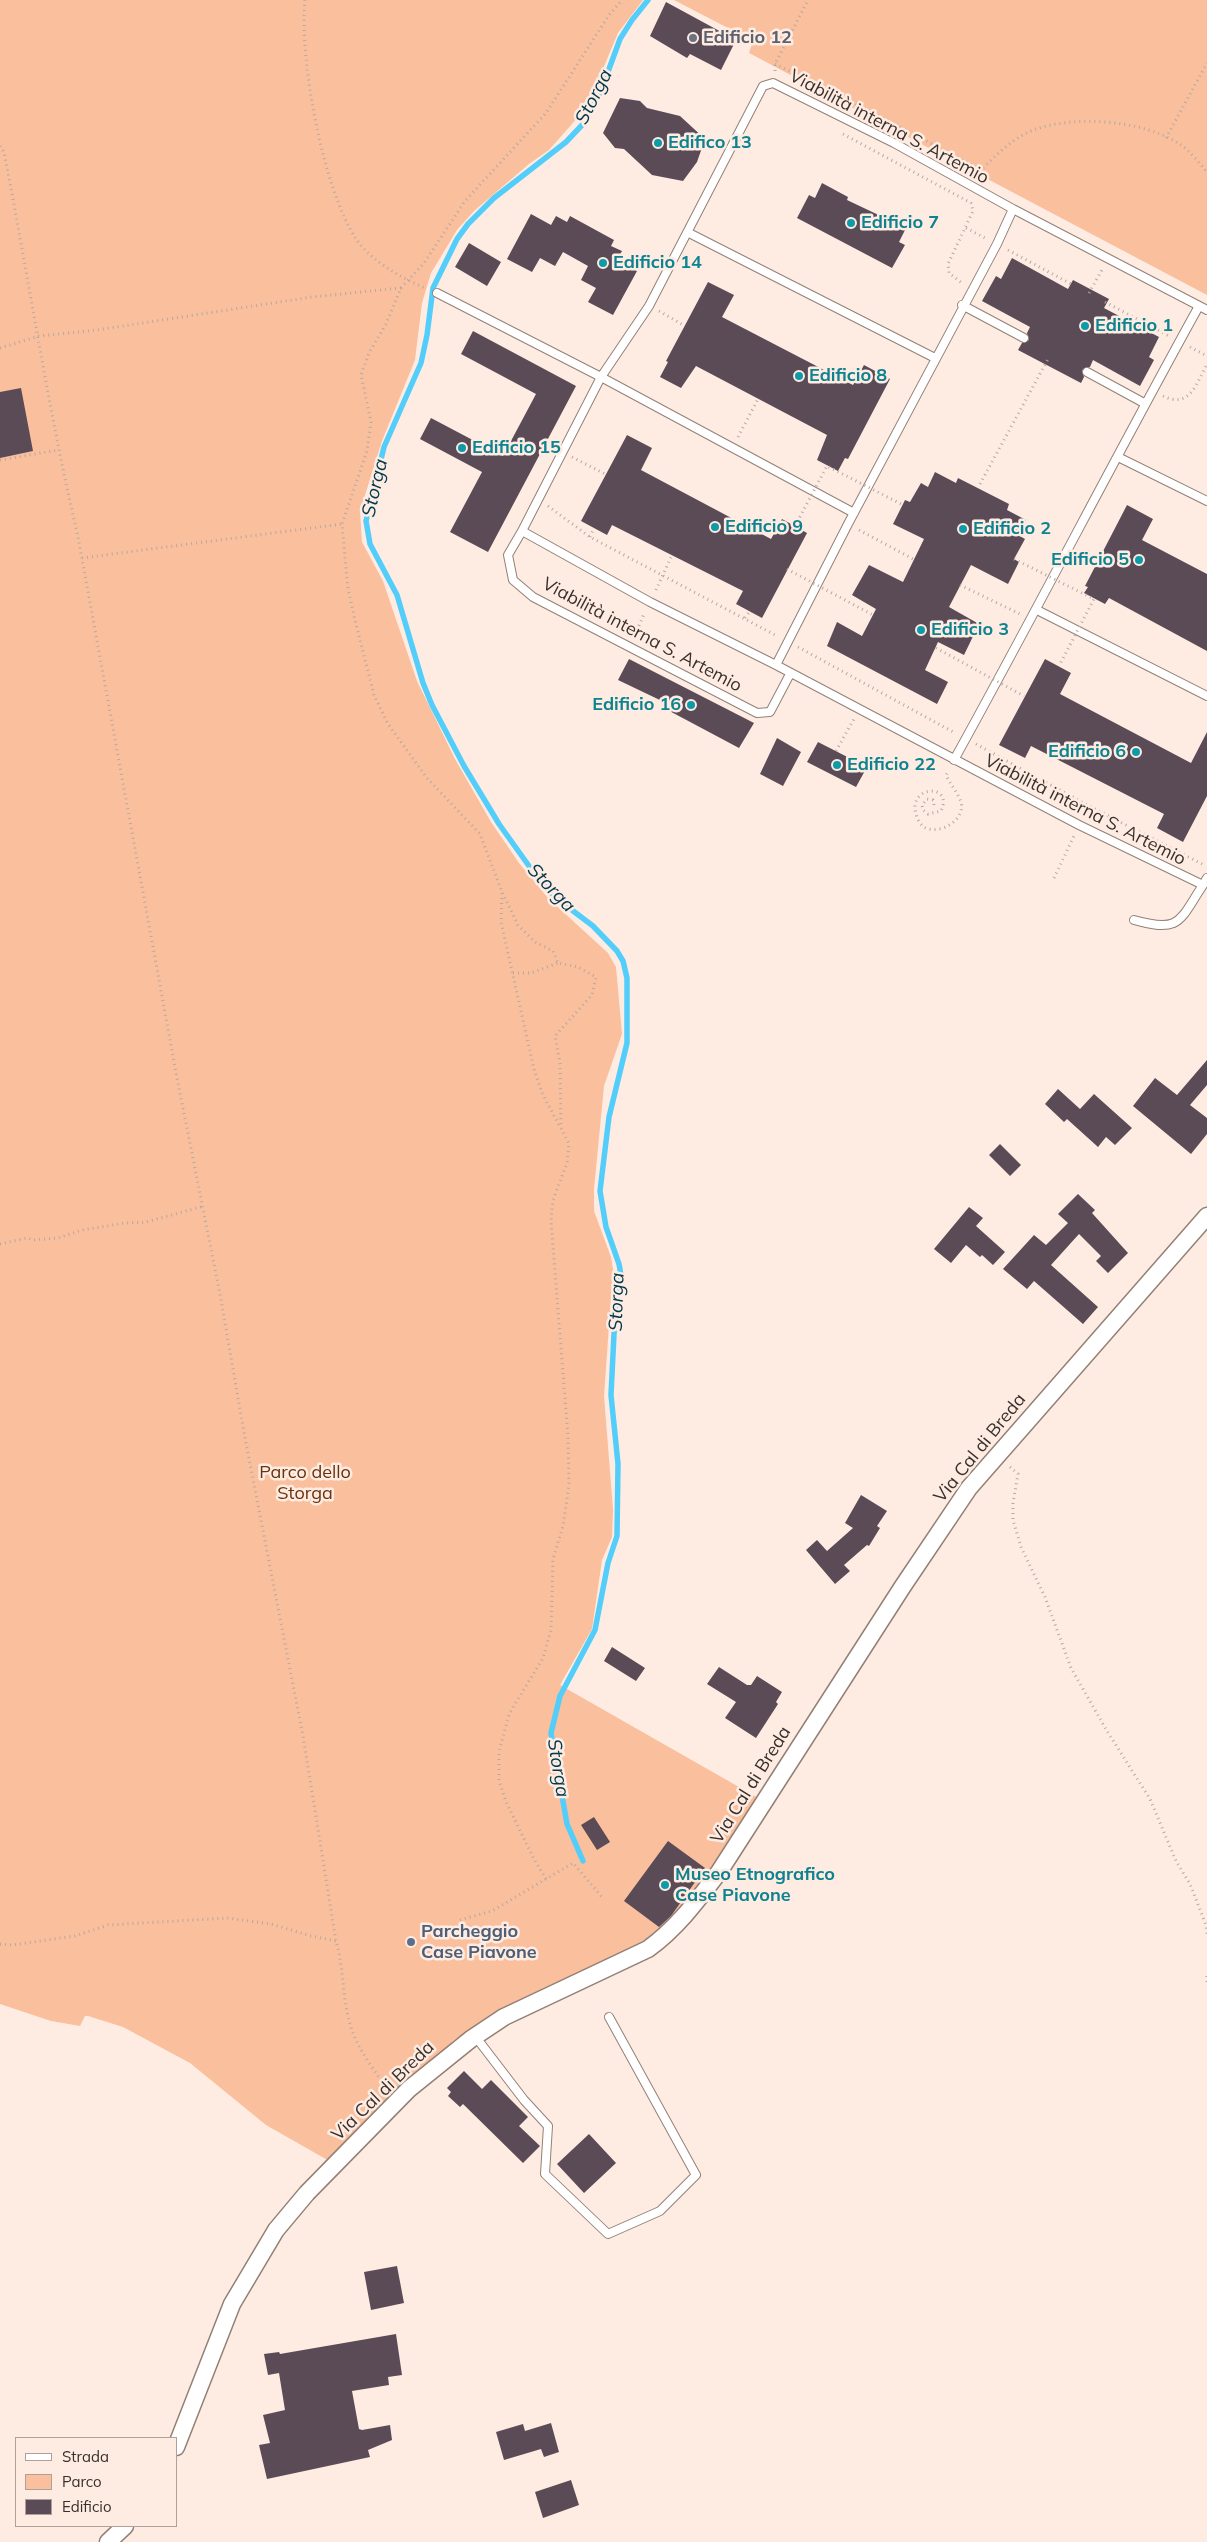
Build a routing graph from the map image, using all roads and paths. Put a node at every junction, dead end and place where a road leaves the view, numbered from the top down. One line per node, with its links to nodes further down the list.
1 (305, 0): 16 (path)
2 (622, 0): 16 (path)
3 (808, 0): 5 (path)
4 (1207, 62): 8 (path)
5 (776, 64): 6 (path); 8 (path)
6 (774, 83): 11 (lane, Viabilità interna S. Artemio); 13 (lane, Viabilità interna S. Artemio)
7 (837, 131): 12 (path)
8 (1166, 138): 10 (path)
9 (0, 146): 28 (path)
10 (1207, 172)
11 (1013, 209): 14 (lane); 15 (lane, Viabilità interna S. Artemio)
12 (966, 228): 14 (path); 25 (path)
13 (689, 233): 23 (lane, Viabilità interna S. Artemio); 33 (lane)
14 (997, 244): 17 (path); 25 (lane)
15 (1108, 259): 21 (path); 24 (lane, Viabilità interna S. Artemio)
16 (408, 280): 18 (path); 19 (path)
17 (1073, 285)
18 (401, 288): 28 (path); 51 (path)
19 (426, 289)
20 (437, 293): 38 (lane)
21 (1089, 293)
22 (1105, 302): 30 (path)
23 (649, 306): 27 (path); 38 (lane, Viabilità interna S. Artemio)
24 (1199, 306): 26 (lane, Viabilità interna S. Artemio); 30 (lane)
25 (961, 309): 29 (lane); 33 (lane)
26 (1207, 310)
27 (684, 326)
28 (39, 336): 31 (path); 42 (path)
29 (1024, 338)
30 (1180, 341): 32 (path); 40 (lane)
31 (0, 348)
32 (1207, 356)
33 (935, 358): 50 (lane)
34 (1048, 359): 36 (path)
35 (1207, 364): 40 (path)
36 (1046, 365)
37 (1087, 372): 40 (lane)
38 (601, 377): 41 (lane); 43 (lane, Viabilità interna S. Artemio)
39 (758, 399): 41 (path)
40 (1143, 406): 44 (lane)
41 (732, 448): 50 (lane)
42 (58, 450): 45 (path); 57 (path)
43 (563, 452): 46 (path); 47 (lane, Viabilità interna S. Artemio)
44 (1118, 457): 48 (lane); 62 (lane)
45 (0, 460)
46 (605, 474)
47 (539, 500): 55 (lane, Viabilità interna S. Artemio); 56 (path)
48 (1207, 501)
49 (903, 505): 53 (path, bridge)
50 (854, 513): 52 (lane)
51 (342, 524): 57 (path); 84 (path)
52 (848, 524): 59 (path); 67 (lane)
53 (795, 526)
54 (594, 528): 56 (path)
55 (522, 531): 69 (lane, Viabilità interna S. Artemio); 71 (lane, Viabilità interna S. Artemio)
56 (590, 537): 65 (path)
57 (82, 558): 89 (path)
58 (1014, 559): 70 (path, bridge)
59 (915, 560)
60 (787, 569): 64 (path, bridge)
61 (960, 586): 66 (path)
62 (1037, 610): 66 (lane); 73 (lane)
63 (750, 611): 65 (path)
64 (873, 616)
65 (745, 618): 67 (path)
66 (1031, 620): 75 (lane)
67 (789, 642): 69 (lane); 75 (path)
68 (936, 648): 72 (path, bridge)
69 (776, 665): 71 (lane, Viabilità interna S. Artemio)
70 (1059, 666)
71 (790, 674): 74 (lane, Viabilità interna S. Artemio)
72 (1024, 696)
73 (1207, 696)
74 (859, 711): 76 (path); 77 (lane, Viabilità interna S. Artemio)
75 (966, 739): 77 (lane); 79 (path)
76 (836, 751)
77 (954, 760): 78 (path); 80 (lane, Viabilità interna S. Artemio)
78 (934, 805)
79 (1089, 806): 80 (path); 81 (path)
80 (1079, 826): 82 (path); 83 (lane, Viabilità interna S. Artemio)
81 (1207, 867)
82 (1054, 878)
83 (1205, 882): 85 (lane, Viabilità interna S. Artemio)
84 (502, 892): 86 (path); 87 (path)
85 (1134, 920)
86 (558, 963): 87 (path); 88 (path)
87 (513, 973): 88 (path)
88 (561, 1128): 93 (path)
89 (204, 1206): 91 (path); 97 (path)
90 (1207, 1216): 92 (street, Via Cal di Breda)
91 (0, 1244)
92 (997, 1456): 96 (path); 102 (street, Via Cal di Breda)
93 (546, 1879): 94 (path); 95 (path)
94 (602, 1897)
95 (460, 1920)
96 (1207, 1934)
97 (336, 1940): 98 (path); 103 (path)
98 (0, 1944)
99 (1207, 1976): 100 (path)
100 (1207, 1986)
101 (609, 2017): 102 (lane)
102 (475, 2036): 103 (street, Via Cal di Breda)
103 (396, 2103): 104 (street, Via Cal di Breda)
104 (178, 2443)
105 (125, 2527): 106 (street)
106 (108, 2542)

